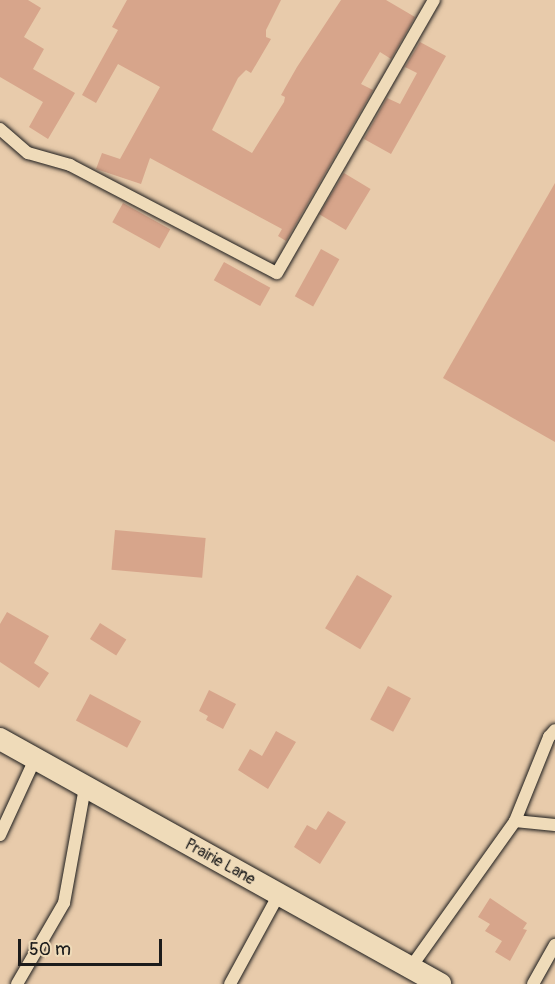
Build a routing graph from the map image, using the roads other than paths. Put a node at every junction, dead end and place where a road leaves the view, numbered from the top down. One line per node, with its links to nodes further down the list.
1 (434, 0): 2 (lane)
2 (0, 129)
3 (555, 730): 7 (lane)
4 (0, 739): 5 (street, Prairie Lane)
5 (35, 759): 6 (street, Prairie Lane); 8 (lane)
6 (86, 787): 11 (street, Prairie Lane); 14 (lane)
7 (515, 821): 9 (lane); 13 (lane)
8 (3, 822): 10 (lane)
9 (555, 825)
10 (0, 835)
11 (279, 894): 13 (street, Prairie Lane); 15 (lane)
12 (555, 945): 17 (lane)
13 (411, 967): 16 (street, Prairie Lane)
14 (16, 984)
15 (230, 984)
16 (440, 984)
17 (533, 984)

